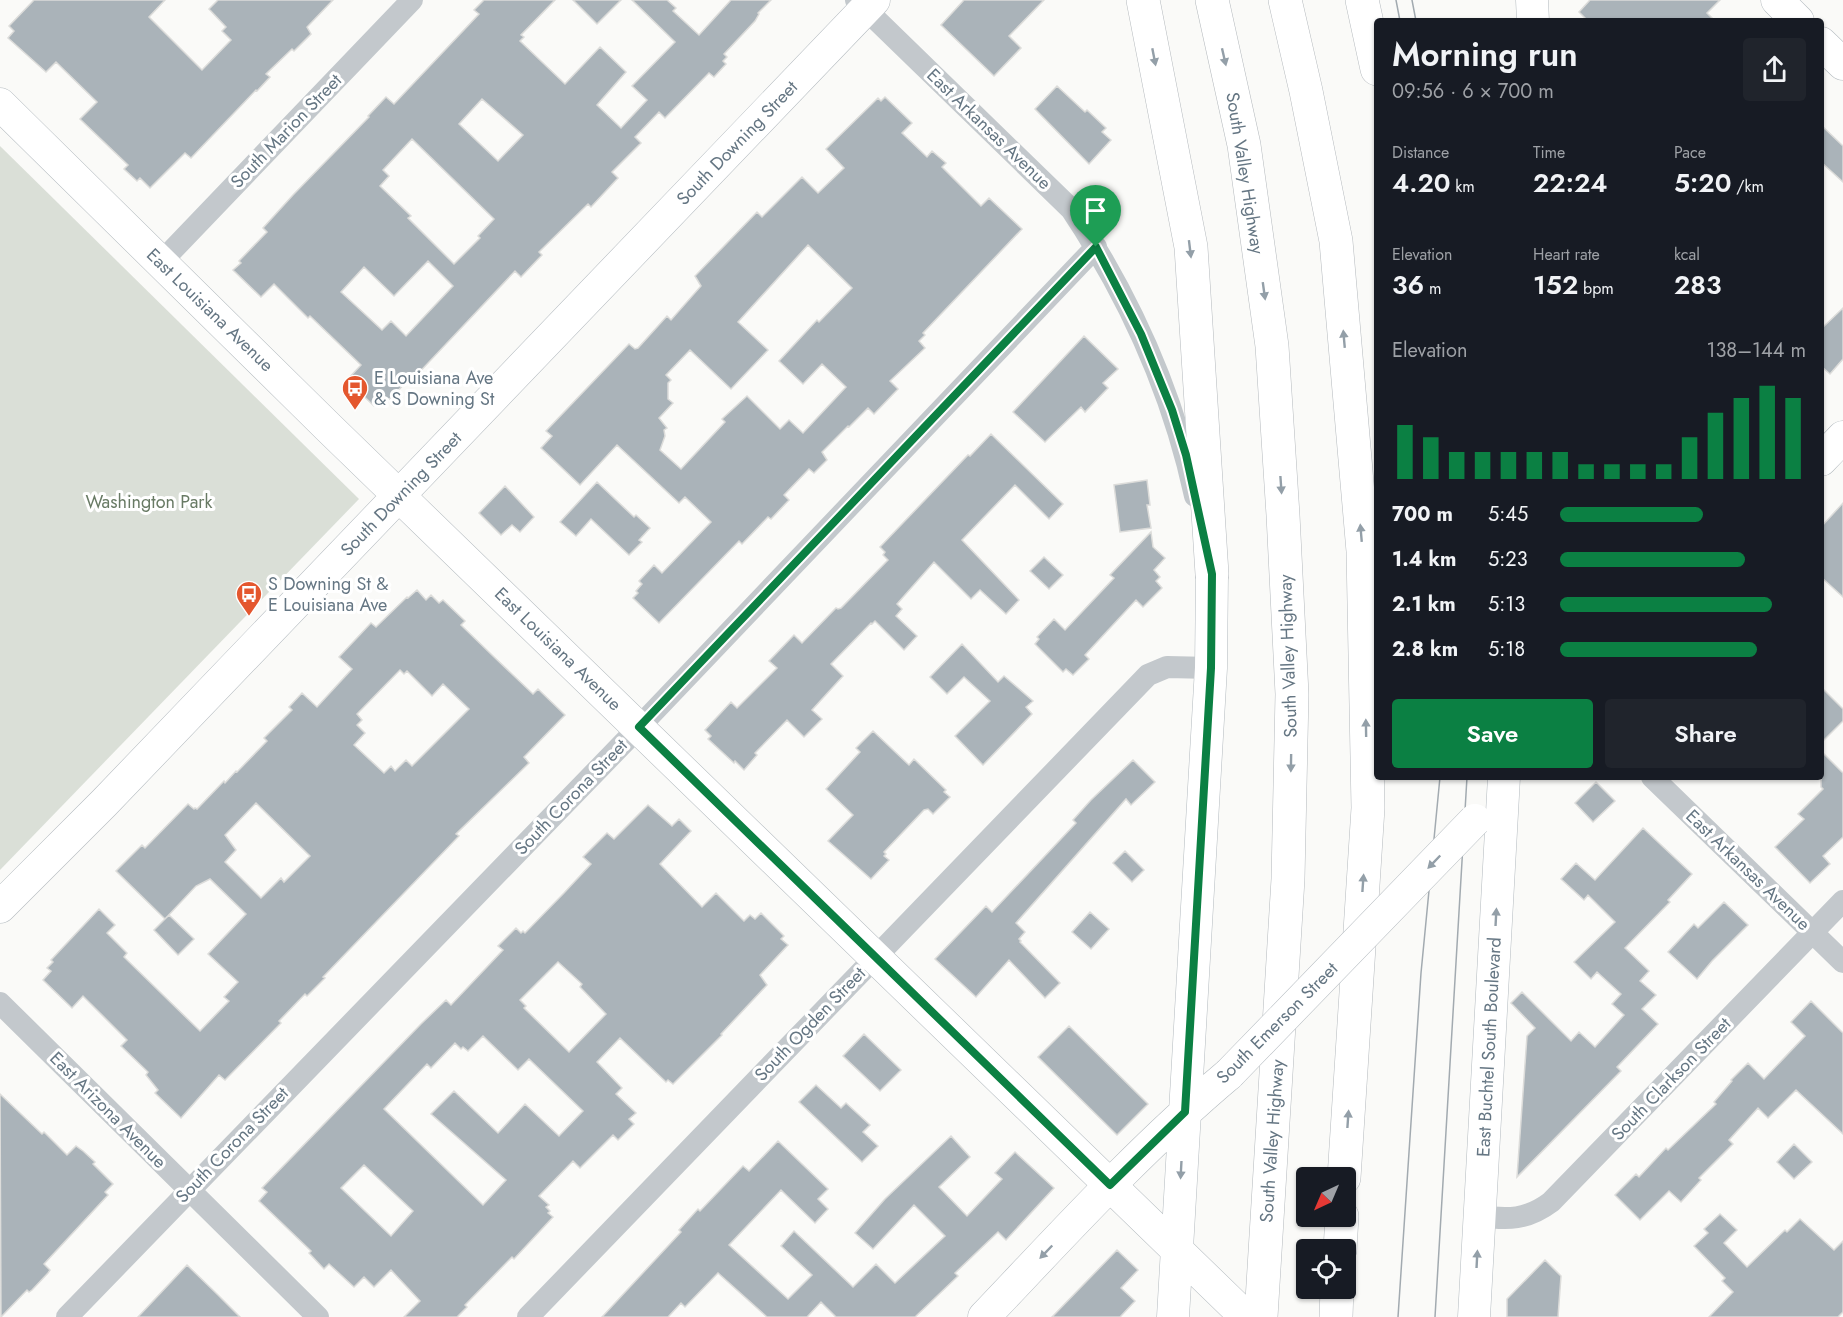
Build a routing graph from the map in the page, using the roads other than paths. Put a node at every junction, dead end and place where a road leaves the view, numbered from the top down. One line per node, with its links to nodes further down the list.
1 (412, 0): 16 (street, South Marion Street)
2 (1143, 0): 20 (highway, one-way to 20)
3 (1212, 0): 33 (highway, South Valley Highway, one-way to 33)
4 (1285, 0): 14 (highway)
5 (1297, 0): 14 (highway)
6 (1362, 0): 11 (highway)
7 (1532, 0): 9 (main road)
8 (865, 3): 15 (street, East Arkansas Avenue); 19 (main road, South Downing Street)
9 (1533, 18)
10 (1824, 46): 12 (main road)
11 (1374, 55)
12 (1843, 64)
13 (0, 105): 16 (main road, East Louisiana Avenue)
14 (1336, 241): 32 (highway, one-way to 14)
15 (1096, 247): 20 (street, East Arkansas Avenue); 22 (street, South Corona Street)
16 (161, 262): 19 (main road, East Louisiana Avenue)
17 (1843, 437): 18 (main road)
18 (1824, 457)
19 (399, 495): 22 (main road, East Louisiana Avenue); 26 (main road, South Downing Street)
20 (1212, 574): 21 (main road)
21 (1211, 668): 28 (street, South Ogden Street); 31 (main road)
22 (639, 727): 28 (main road, East Louisiana Avenue); 35 (street, South Corona Street)
23 (1655, 780): 27 (street, East Arkansas Avenue)
24 (1507, 782): 31 (main road, South Emerson Street, one-way to 31, bridge); 36 (main road, East Buchtel South Boulevard, one-way to 24)
25 (1843, 901): 27 (street, South Clarkson Street)
26 (0, 907)
27 (1812, 933): 29 (street, East Arkansas Avenue); 36 (street, South Clarkson Street)
28 (876, 956): 34 (main road, East Louisiana Avenue); 41 (street, South Ogden Street)
29 (1843, 963)
30 (0, 1004): 35 (street, East Arizona Avenue)
31 (1185, 1112): 34 (main road, South Emerson Street); 37 (main road, one-way to 37)
32 (1345, 1167)
33 (1270, 1177): 44 (highway); 45 (highway, South Valley Highway)
34 (1110, 1185): 37 (main road, East Louisiana Avenue); 42 (main road, South Emerson Street, one-way to 42)
35 (189, 1190): 39 (street, South Corona Street); 40 (street, East Arizona Avenue)
36 (1479, 1216): 47 (main road, East Buchtel South Boulevard, one-way to 36)
37 (1177, 1251): 43 (main road); 44 (main road, East Louisiana Avenue)
38 (1337, 1299): 46 (highway)
39 (67, 1317)
40 (318, 1317)
41 (528, 1317)
42 (984, 1317)
43 (1173, 1317)
44 (1248, 1317)
45 (1261, 1317)
46 (1336, 1317)
47 (1474, 1317)

